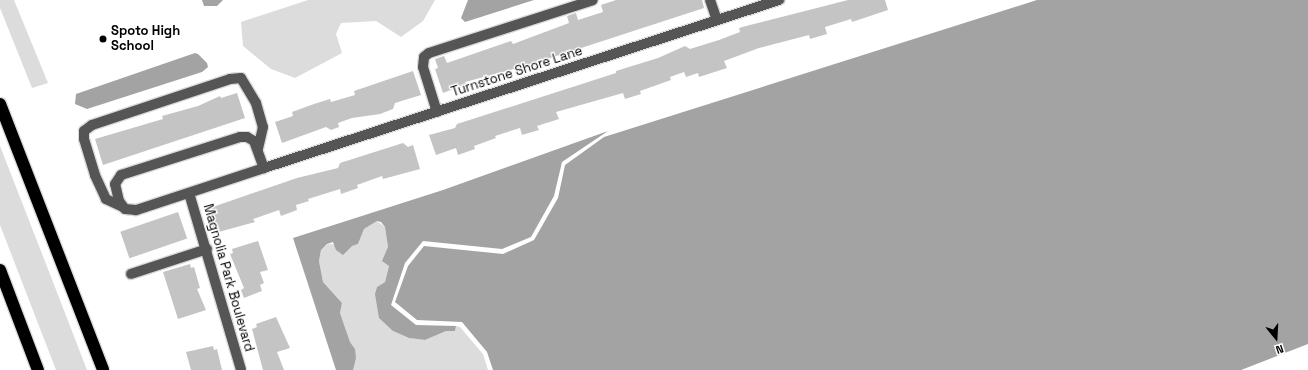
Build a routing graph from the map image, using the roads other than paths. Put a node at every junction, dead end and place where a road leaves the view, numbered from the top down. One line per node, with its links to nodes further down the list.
1 (593, 0): 6 (street)
2 (710, 0): 4 (street)
3 (776, 0): 4 (street, Turnstone Shore Lane)
4 (716, 20): 6 (street, Turnstone Shore Lane)
5 (0, 104): 15 (highway)
6 (437, 112): 8 (street, Turnstone Shore Lane)
7 (258, 148): 8 (street); 10 (street); 10 (street)
8 (264, 168): 9 (street, Turnstone Shore Lane)
9 (189, 193): 10 (street, Turnstone Shore Lane); 11 (street, Magnolia Park Boulevard)
10 (123, 207)
11 (207, 250): 13 (street); 16 (street, Magnolia Park Boulevard)
12 (0, 270): 14 (highway)
13 (131, 274)
14 (38, 370)
15 (103, 370)
16 (241, 370)

